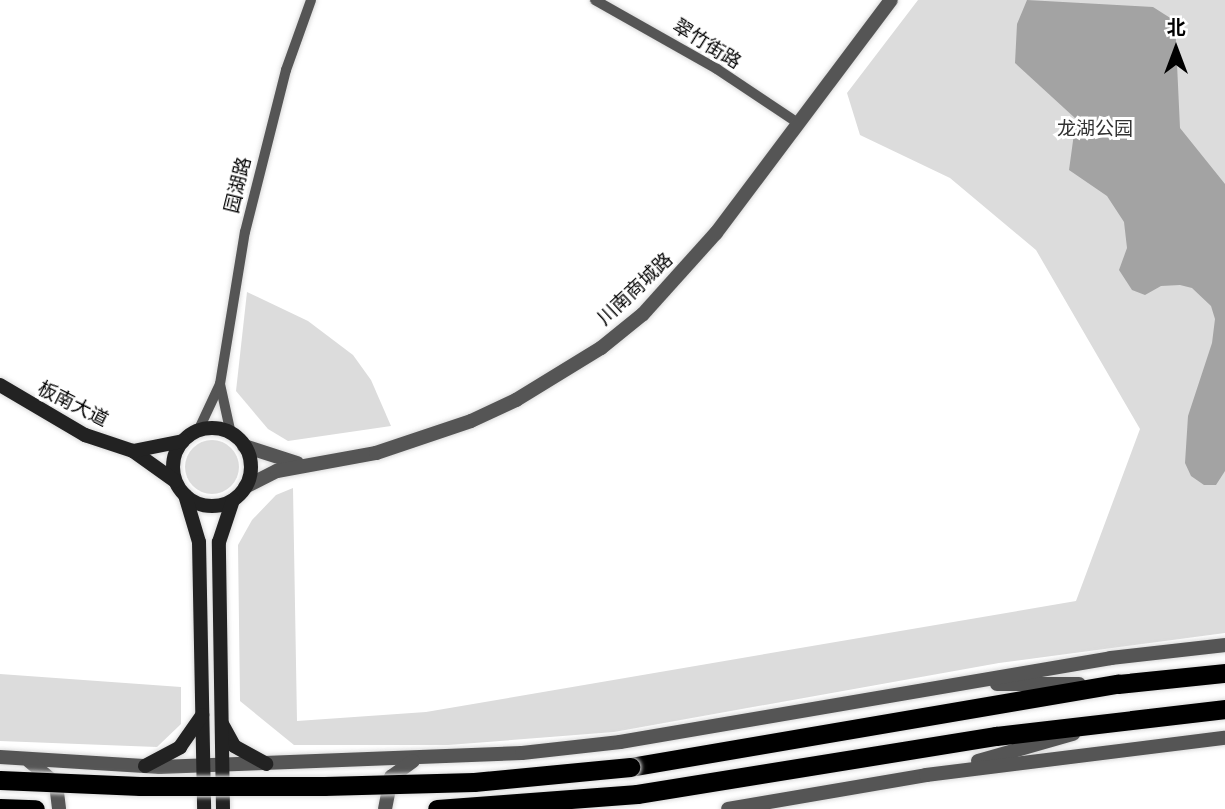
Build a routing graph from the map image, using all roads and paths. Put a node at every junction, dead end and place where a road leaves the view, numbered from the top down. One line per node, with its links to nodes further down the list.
1 (311, 0): 5 (street, 园湖路)
2 (596, 0): 4 (street, 翠竹街路)
3 (891, 0): 4 (street, 川南商城路)
4 (798, 123): 12 (street, 川南商城路)
5 (220, 384): 7 (street); 8 (street)
6 (0, 385): 11 (main road, 板南大道)
7 (198, 431): 8 (main road); 9 (main road)
8 (232, 434): 10 (main road)
9 (183, 441): 11 (main road); 13 (main road)
10 (244, 446): 12 (street); 14 (main road)
11 (133, 452): 13 (main road, 板南大道)
12 (302, 464): 14 (street)
13 (175, 481): 15 (main road)
14 (245, 487): 16 (main road)
15 (185, 495): 16 (main road); 22 (main road)
16 (233, 500): 24 (main road)
17 (1225, 645): 19 (street)
18 (1225, 673): 20 (highway)
19 (953, 684): 20 (street); 28 (street)
20 (1118, 684): 34 (highway, bridge)
21 (1225, 709): 23 (highway)
22 (202, 714): 30 (main road); 31 (main road)
23 (1123, 720): 33 (street); 41 (highway)
24 (221, 723): 29 (main road); 32 (main road)
25 (1225, 738): 33 (street)
26 (0, 757): 27 (street)
27 (24, 759): 30 (street); 37 (street)
28 (425, 760): 29 (street); 40 (street)
29 (266, 764): 32 (street)
30 (145, 766): 31 (street)
31 (203, 766): 32 (street); 38 (main road)
32 (222, 766): 39 (main road)
33 (926, 775): 42 (street)
34 (0, 780)
35 (0, 808): 36 (highway)
36 (35, 809)
37 (59, 809)
38 (204, 809)
39 (223, 809)
40 (384, 809)
41 (438, 809)
42 (728, 809)

